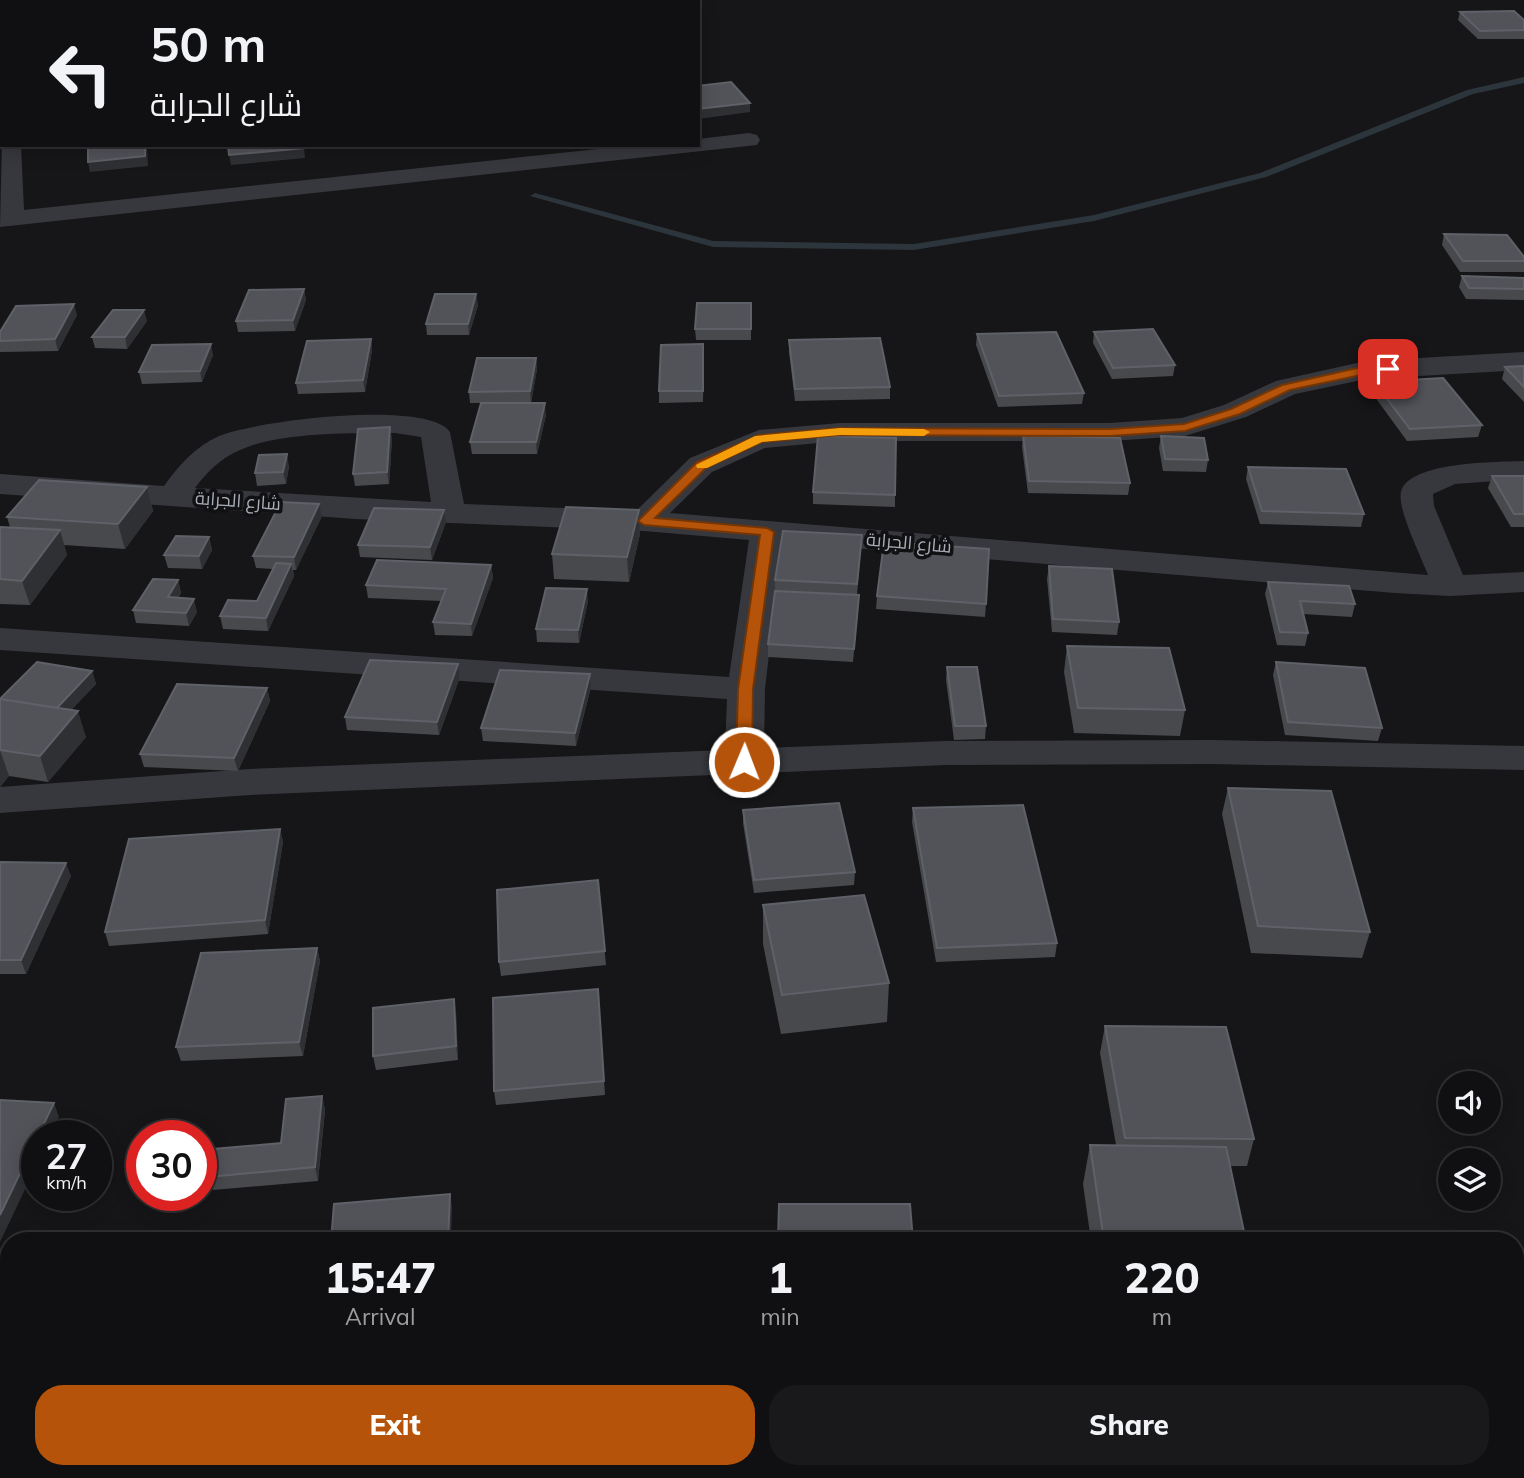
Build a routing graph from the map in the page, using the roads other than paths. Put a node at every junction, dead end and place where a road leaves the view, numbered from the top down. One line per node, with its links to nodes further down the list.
1 (748, 140): 2 (street)
2 (700, 145)
3 (10, 147): 5 (street)
4 (683, 147): 5 (street)
5 (6, 220)
6 (1524, 361): 11 (street)
7 (1524, 470): 14 (street)
8 (0, 484): 9 (street, شارع الجرابة)
9 (173, 496): 10 (street, شارع الجرابة); 10 (street)
10 (449, 513): 11 (street, شارع الجرابة)
11 (644, 521): 12 (street, شارع الجرابة)
12 (767, 532): 14 (street, شارع الجرابة); 16 (street)
13 (1524, 583): 14 (street, شارع الجرابة)
14 (1450, 586)
15 (0, 639): 16 (street)
16 (746, 689): 18 (street)
17 (1524, 758): 18 (street)
18 (744, 762): 19 (street)
19 (0, 800)

